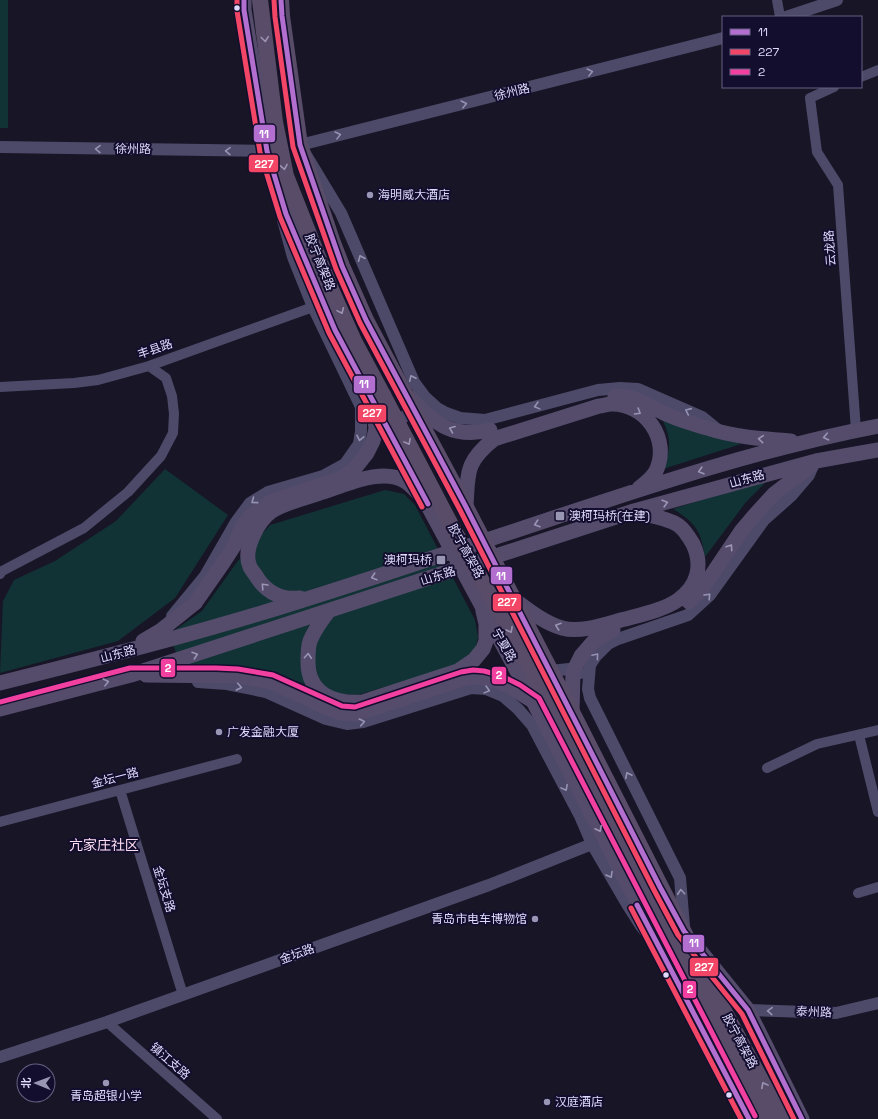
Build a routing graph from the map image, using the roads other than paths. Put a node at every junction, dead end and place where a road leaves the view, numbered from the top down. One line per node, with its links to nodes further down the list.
1 (244, 0): 14 (main road, 宁夏路)
2 (260, 0): 20 (highway, 胶宁高架路, one-way to 20)
3 (281, 0): 12 (highway, 胶宁高架路)
4 (777, 0): 6 (street)
5 (837, 0): 7 (street)
6 (780, 16)
7 (789, 16)
8 (722, 38): 12 (street, 徐州路, one-way to 8)
9 (878, 70): 10 (street)
10 (862, 77)
11 (832, 88): 24 (street, 云龙路)
12 (300, 145): 19 (highway, 胶宁高架路); 21 (street, one-way to 12)
13 (0, 148): 14 (street, 徐州路, one-way to 13)
14 (267, 151): 15 (main road, 宁夏路)
15 (279, 191): 16 (street); 20 (main road, 宁夏路)
16 (313, 307): 17 (street, 丰县路); 22 (street)
17 (149, 366): 18 (street, 丰县路); 34 (street)
18 (0, 387)
19 (402, 388): 26 (main road, one-way to 19, bridge); 32 (highway, 胶宁高架路, bridge)
20 (377, 397): 31 (main road, 宁夏路, bridge); 39 (main road, bridge); 48 (highway, 胶宁高架路, one-way to 48, bridge)
21 (425, 397): 22 (street); 25 (street, one-way to 21)
22 (362, 418): 39 (street, one-way to 39)
23 (878, 426): 24 (main road, 山东路)
24 (856, 430): 27 (main road, 山东路, one-way to 27)
25 (721, 432): 26 (main road); 27 (main road, one-way to 25)
26 (492, 434): 30 (main road, one-way to 30); 32 (main road)
27 (800, 442): 30 (main road, 山东路, one-way to 30)
28 (878, 450): 29 (main road, 山东路)
29 (816, 461): 33 (main road, 山东路, one-way to 29); 40 (main road, one-way to 29); 43 (street, one-way to 29)
30 (634, 492): 35 (main road, 山东路, one-way to 35)
31 (426, 501): 35 (main road, one-way to 31, bridge); 37 (main road, 宁夏路, bridge)
32 (466, 507): 36 (highway, 胶宁高架路, bridge)
33 (634, 511): 38 (main road, 山东路); 40 (main road)
34 (0, 574)
35 (313, 597): 41 (main road, 山东路)
36 (512, 598): 40 (main road, one-way to 36); 48 (highway, 胶宁高架路, bridge)
37 (482, 604): 38 (main road, one-way to 38, bridge); 45 (main road, 宁夏路, bridge)
38 (328, 612): 42 (main road, 山东路, one-way to 38)
39 (166, 626): 41 (main road)
40 (612, 627): 48 (main road, bridge)
41 (124, 653): 44 (main road, 山东路)
42 (131, 675): 45 (main road, bridge); 46 (street, one-way to 46); 47 (main road, 山东路, one-way to 42)
43 (588, 677): 46 (street); 59 (street, one-way to 43)
44 (0, 683)
45 (533, 701): 48 (main road, 宁夏路)
46 (512, 704): 56 (street, one-way to 56)
47 (0, 709)
48 (557, 716): 59 (highway, 胶宁高架路); 60 (main road, 宁夏路, one-way to 60); 68 (highway, 胶宁高架路)
49 (878, 730): 50 (street)
50 (859, 735): 52 (street); 54 (street)
51 (238, 759): 53 (street, 金坛一路)
52 (767, 768)
53 (120, 790): 55 (street, 金坛一路); 61 (street, 金坛支路)
54 (878, 812)
55 (0, 822)
56 (592, 844): 60 (street, one-way to 60); 61 (street, 金坛路)
57 (878, 887): 58 (street)
58 (858, 893)
59 (684, 931): 63 (main road); 69 (highway, 胶宁高架路, one-way to 59)
60 (659, 947): 67 (main road, 宁夏路)
61 (183, 995): 64 (street, 金坛路)
62 (878, 1003): 63 (street, 泰州路, one-way to 63)
63 (748, 1010): 70 (main road)
64 (107, 1022): 65 (street, 金坛路); 66 (street, 镇江支路)
65 (0, 1057)
66 (217, 1119)
67 (749, 1119)
68 (767, 1119)
69 (782, 1119)
70 (802, 1119)

